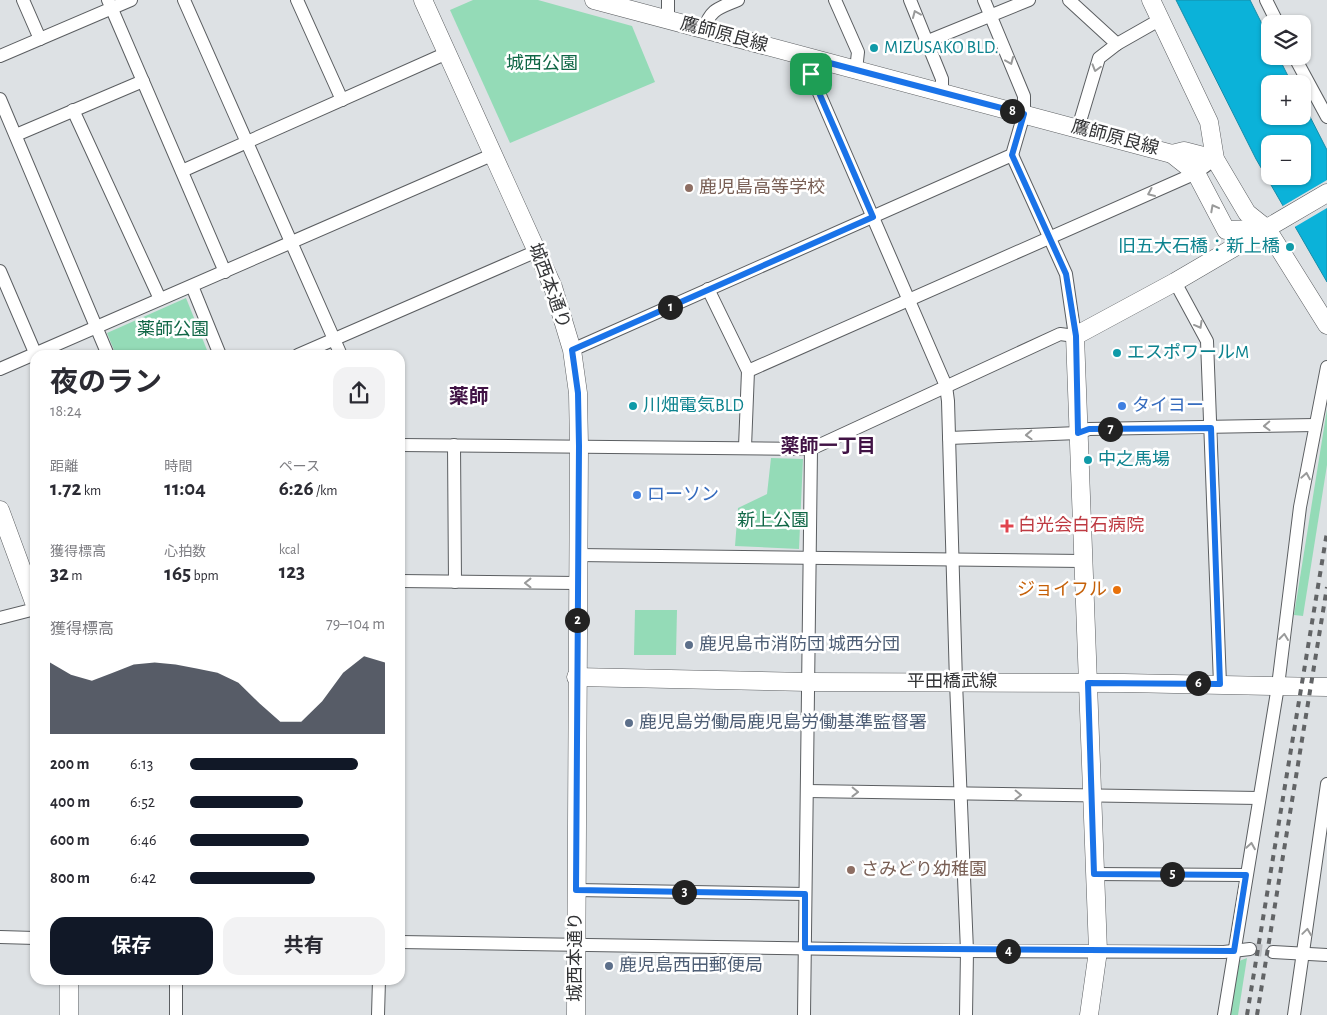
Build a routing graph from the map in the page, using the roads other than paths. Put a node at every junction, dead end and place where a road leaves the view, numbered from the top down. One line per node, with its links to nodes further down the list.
1 (23, 0): 22 (street)
2 (131, 0): 16 (street)
3 (184, 0): 40 (street)
4 (297, 0): 34 (street)
5 (423, 0): 25 (street, 城西本通り)
6 (594, 0): 20 (street, 鷹師原良線)
7 (668, 0): 20 (street)
8 (738, 0): 21 (street)
9 (835, 0): 29 (street)
10 (910, 0): 23 (street, one-way to 10)
11 (984, 0): 17 (street)
12 (1030, 0): 17 (street)
13 (1069, 0): 24 (street)
14 (1151, 0): 19 (street)
15 (1266, 0): 18 (street)
16 (110, 4): 22 (street); 30 (street)
17 (990, 15): 23 (street); 36 (street, one-way to 36)
18 (1274, 15)
19 (1160, 19): 24 (street); 44 (street)
20 (668, 20): 21 (street, 鷹師原良線)
21 (704, 30): 27 (street, 鷹師原良線)
22 (40, 39): 26 (street)
23 (928, 41): 31 (street)
24 (1116, 44): 38 (street, one-way to 38)
25 (447, 53): 34 (street); 41 (street, 城西本通り)
26 (0, 56)
27 (803, 56): 29 (street, 鷹師原良線); 48 (street)
28 (1300, 65): 32 (street)
29 (856, 70): 31 (street, 鷹師原良線)
30 (143, 81): 35 (street); 45 (street)
31 (942, 93): 36 (street, 鷹師原良線)
32 (1322, 97): 37 (street)
33 (0, 99): 39 (street)
34 (342, 100): 40 (street)
35 (73, 110): 39 (street); 60 (street)
36 (1024, 114): 38 (street, 鷹師原良線); 43 (street)
37 (1327, 117)
38 (1078, 128): 42 (street, 鷹師原良線)
39 (16, 135): 63 (street)
40 (247, 141): 45 (street); 52 (street)
41 (494, 154): 52 (street); 53 (street, 城西本通り)
42 (1172, 154): 44 (street, 鷹師原良線); 46 (street, 鷹師原良線)
43 (1012, 155): 48 (street); 51 (street)
44 (1215, 159): 46 (street); 49 (street)
45 (182, 172): 56 (street)
46 (1196, 173): 50 (street, 鷹師原良線, one-way to 46); 51 (street, one-way to 51)
47 (1327, 193): 49 (street)
48 (873, 217): 59 (street); 61 (street)
49 (1273, 226): 50 (street); 54 (street); 62 (street)
50 (1226, 230): 54 (street)
51 (1050, 238): 61 (street); 64 (street)
52 (292, 243): 56 (street); 65 (street)
53 (537, 251): 65 (street); 72 (street, 城西本通り)
54 (1220, 256): 57 (street)
55 (0, 272): 66 (street)
56 (225, 272): 58 (street)
57 (1175, 282): 64 (street); 79 (street, one-way to 79)
58 (192, 286): 60 (street); 69 (street)
59 (708, 289): 72 (street); 76 (street)
60 (160, 299): 63 (street)
61 (909, 300): 76 (street); 77 (street)
62 (1327, 325)
63 (97, 327): 67 (street); 68 (street)
64 (1076, 336): 77 (street); 80 (street)
65 (334, 340): 70 (street); 71 (street)
66 (33, 350)
67 (44, 350)
68 (106, 350)
69 (218, 350)
70 (310, 350)
71 (339, 350)
72 (572, 350): 84 (street, 城西本通り)
73 (30, 356): 75 (street)
74 (1327, 367): 78 (street)
75 (0, 369)
76 (748, 370): 85 (street)
77 (946, 386): 81 (street); 86 (street)
78 (1315, 425): 79 (street, one-way to 79); 103 (street, one-way to 78)
79 (1211, 428): 80 (street); 102 (street)
80 (1078, 433): 81 (street, one-way to 81); 91 (street)
81 (949, 438): 90 (street)
82 (405, 444): 83 (street)
83 (454, 445): 84 (street); 93 (street)
84 (579, 446): 85 (street); 88 (street, 城西本通り)
85 (745, 447): 86 (street)
86 (811, 449): 89 (street)
87 (0, 510): 95 (street)
88 (577, 555): 89 (street); 94 (street, 城西本通り)
89 (811, 557): 90 (street); 99 (street)
90 (952, 559): 91 (street); 100 (street)
91 (1083, 560): 101 (street)
92 (405, 581): 93 (street)
93 (455, 582): 94 (street, one-way to 93)
94 (577, 583): 98 (street, 城西本通り)
95 (30, 591)
96 (30, 610): 97 (street)
97 (0, 618)
98 (576, 676): 99 (street, 平田橋武線); 112 (street, 城西本通り)
99 (808, 682): 100 (street, 平田橋武線); 106 (street)
100 (956, 682): 101 (street, 平田橋武線); 107 (street)
101 (1088, 683): 102 (street, 平田橋武線); 108 (street)
102 (1220, 684): 103 (street, 平田橋武線)
103 (1278, 686): 104 (street, 平田橋武線); 109 (street)
104 (1327, 686)
105 (1327, 784): 125 (street, one-way to 105)
106 (806, 791): 107 (street, one-way to 107); 113 (street)
107 (961, 794): 108 (street, one-way to 108); 120 (street)
108 (1091, 795): 109 (street); 110 (street)
109 (1259, 798): 111 (street, one-way to 109)
110 (1094, 874): 111 (street); 121 (street)
111 (1246, 875): 122 (street)
112 (576, 890): 113 (street); 117 (street, 城西本通り)
113 (805, 894): 118 (street)
114 (0, 937): 115 (street)
115 (30, 938)
116 (405, 942): 117 (street)
117 (576, 946): 118 (street); 132 (street, 城西本通り)
118 (805, 948): 120 (street); 133 (street)
119 (1250, 949): 122 (street)
120 (967, 951): 121 (street); 134 (street)
121 (1098, 951): 122 (street); 135 (street)
122 (1234, 951): 136 (street)
123 (1273, 952): 125 (street)
124 (1327, 955): 125 (street)
125 (1304, 956): 137 (street)
126 (69, 985): 129 (street)
127 (176, 985): 130 (street)
128 (378, 985): 131 (street)
129 (69, 1015)
130 (176, 1015)
131 (378, 1015)
132 (576, 1015)
133 (804, 1015)
134 (966, 1015)
135 (1089, 1015)
136 (1224, 1015)
137 (1294, 1015)

